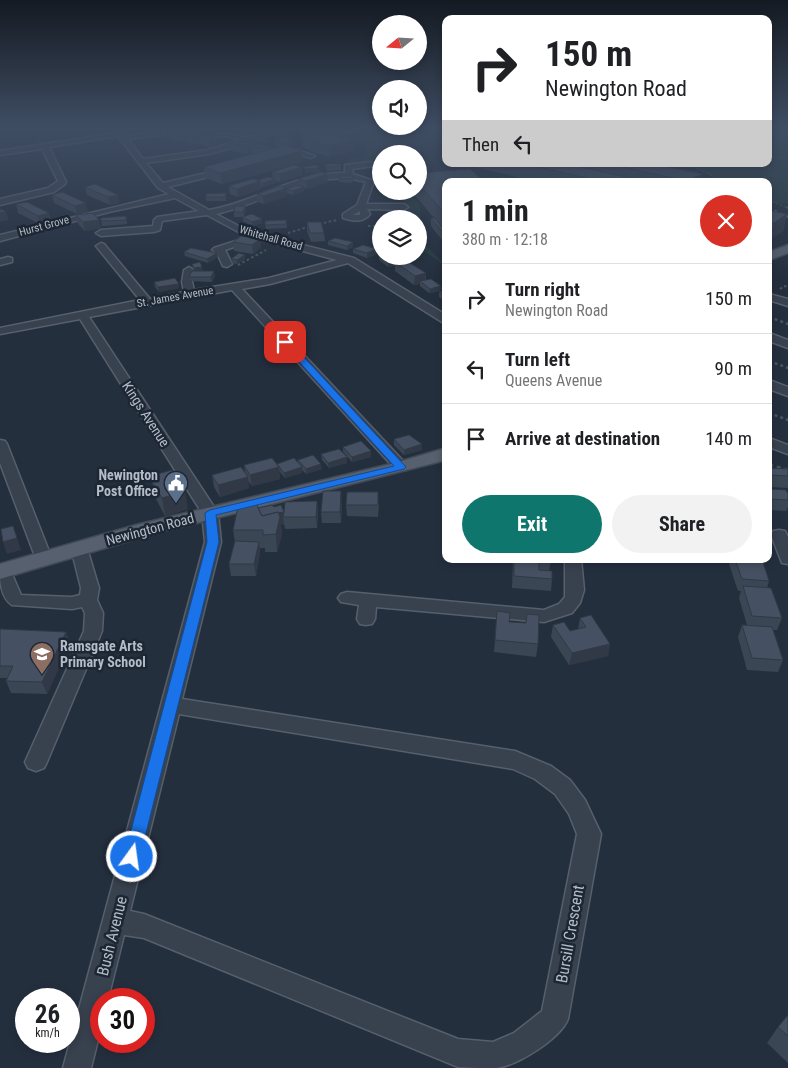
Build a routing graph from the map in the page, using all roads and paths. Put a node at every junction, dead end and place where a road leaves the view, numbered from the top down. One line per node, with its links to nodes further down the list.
1 (60, 178): 9 (street)
2 (154, 178): 6 (street, Whitehall Road)
3 (195, 178): 6 (street)
4 (325, 178): 13 (street)
5 (355, 178): 10 (street)
6 (161, 186): 7 (street, Whitehall Road)
7 (176, 195): 13 (street, Whitehall Road); 17 (street, Hurst Grove)
8 (772, 201): 12 (path)
9 (0, 202)
10 (361, 206): 11 (street); 14 (street)
11 (404, 207)
12 (788, 208)
13 (208, 213): 15 (street); 16 (street, Whitehall Road)
14 (348, 217): 18 (path)
15 (101, 233)
16 (258, 237): 18 (street, Whitehall Road); 23 (street)
17 (0, 238)
18 (268, 239): 22 (street, Whitehall Road)
19 (101, 246): 28 (street)
20 (788, 249): 21 (main road)
21 (772, 255)
22 (350, 260): 25 (street, St. James Avenue); 31 (street, Whitehall Road)
23 (227, 264)
24 (189, 270): 26 (street)
25 (234, 286): 26 (street, St. James Avenue); 48 (street)
26 (190, 294): 28 (street, St. James Avenue)
27 (772, 298): 29 (street)
28 (147, 302): 30 (street, St. James Avenue)
29 (788, 303)
30 (82, 314): 34 (street, St. James Avenue); 50 (street, Kings Avenue)
31 (442, 318)
32 (772, 318): 33 (path)
33 (788, 324)
34 (0, 331)
35 (772, 338): 36 (street)
36 (788, 344)
37 (772, 361): 38 (path)
38 (788, 368)
39 (772, 385): 40 (street)
40 (788, 392)
41 (772, 414): 42 (path)
42 (788, 420)
43 (772, 443): 45 (street)
44 (0, 444): 53 (street)
45 (788, 450)
46 (442, 455): 48 (main road, Newington Road)
47 (772, 466): 49 (path)
48 (401, 467): 50 (main road, Newington Road)
49 (788, 470)
50 (210, 513): 52 (main road, Newington Road); 61 (street, Bush Avenue)
51 (779, 535): 54 (street)
52 (79, 548): 53 (main road, Newington Road); 58 (street)
53 (44, 559): 56 (main road, Newington Road)
54 (788, 559)
55 (573, 563): 59 (street)
56 (2, 571): 58 (street)
57 (347, 598): 59 (street)
58 (88, 600): 62 (street)
59 (368, 601): 60 (street)
60 (366, 619)
61 (170, 705): 63 (street, Bush Avenue); 63 (street, Bursill Crescent)
62 (36, 762)
63 (116, 921): 64 (street, Bush Avenue)
64 (77, 1068)

